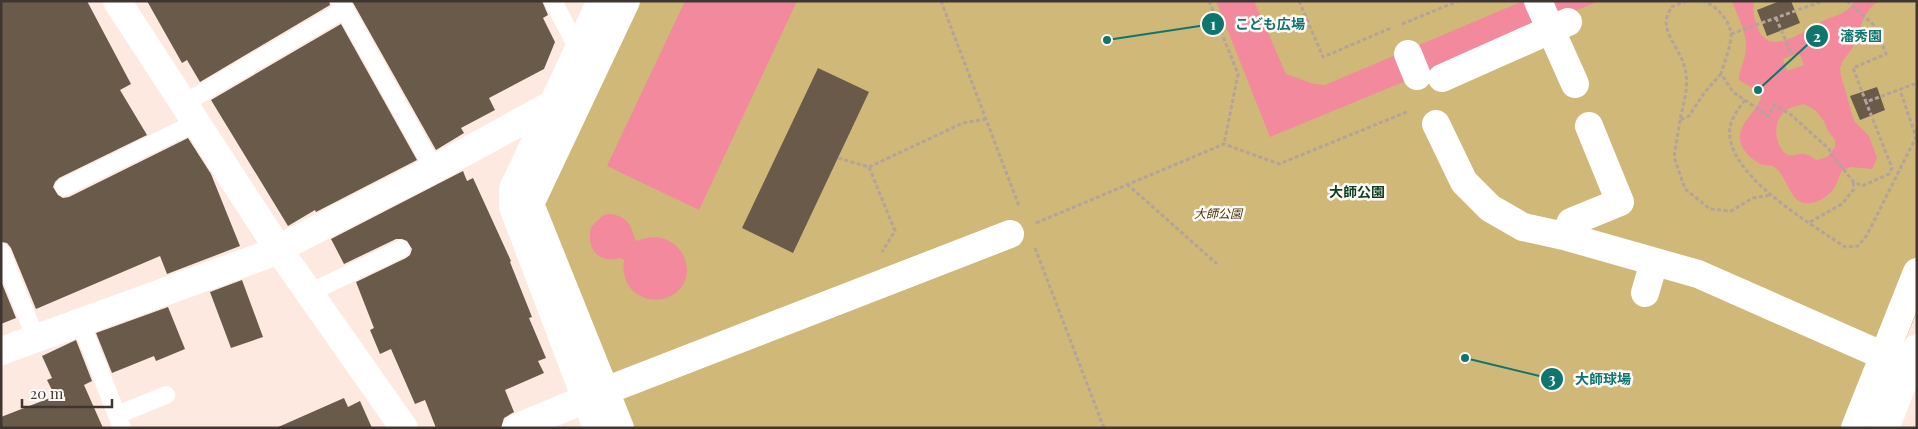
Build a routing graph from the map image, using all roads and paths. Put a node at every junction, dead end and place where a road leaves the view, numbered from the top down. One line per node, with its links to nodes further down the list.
1 (117, 1): 28 (street)
2 (553, 1): 18 (lane)
3 (601, 1): 18 (street)
4 (626, 1): 59 (street)
5 (941, 1): 29 (path)
6 (1209, 1): 33 (path)
7 (1299, 1): 8 (path)
8 (1458, 1)
9 (1538, 1): 16 (street)
10 (1687, 1): 30 (path)
11 (1702, 1): 17 (path)
12 (1823, 1): 15 (path)
13 (1846, 1): 26 (path)
14 (343, 5): 28 (lane); 36 (lane)
15 (1776, 18): 17 (path); 19 (path)
16 (1559, 26): 20 (street); 23 (street)
17 (1731, 34): 21 (path)
18 (578, 49): 27 (street)
19 (1792, 55)
20 (1422, 70): 33 (path)
21 (1721, 74): 25 (path); 30 (path)
22 (1917, 83): 24 (path)
23 (1575, 84)
24 (1900, 90): 26 (path); 41 (path)
25 (1744, 100): 37 (path); 40 (path)
26 (1866, 102): 37 (path)
27 (551, 105): 36 (street); 59 (street)
28 (189, 113): 39 (lane); 45 (street)
29 (986, 120): 35 (path); 42 (path)
30 (1680, 120): 40 (path)
31 (1436, 124): 43 (street)
32 (1589, 126): 43 (street)
33 (1224, 144): 38 (path)
34 (838, 158): 35 (path)
35 (869, 168): 47 (path)
36 (434, 169): 45 (street)
37 (1853, 181): 41 (path)
38 (1127, 184): 42 (path); 49 (path)
39 (64, 187)
40 (1771, 195): 41 (path)
41 (1809, 222)
42 (1018, 230): 59 (street); 65 (path)
43 (1564, 236): 48 (street)
44 (401, 249): 51 (lane)
45 (279, 250): 51 (street); 53 (street)
46 (1, 252): 54 (lane)
47 (880, 254)
48 (1654, 262): 52 (street); 56 (street)
49 (1218, 264)
50 (1917, 272): 56 (street)
51 (309, 293): 61 (street)
52 (1645, 293)
53 (81, 323): 54 (street); 60 (lane)
54 (36, 339): 55 (street)
55 (1, 351)
56 (1884, 356): 66 (street)
57 (1914, 362): 67 (street)
58 (166, 395): 60 (lane)
59 (595, 395): 62 (street); 63 (street); 64 (street)
60 (120, 421)
61 (404, 428)
62 (516, 428)
63 (597, 428)
64 (620, 428)
65 (1104, 428)
66 (1855, 428)
67 (1885, 428)

